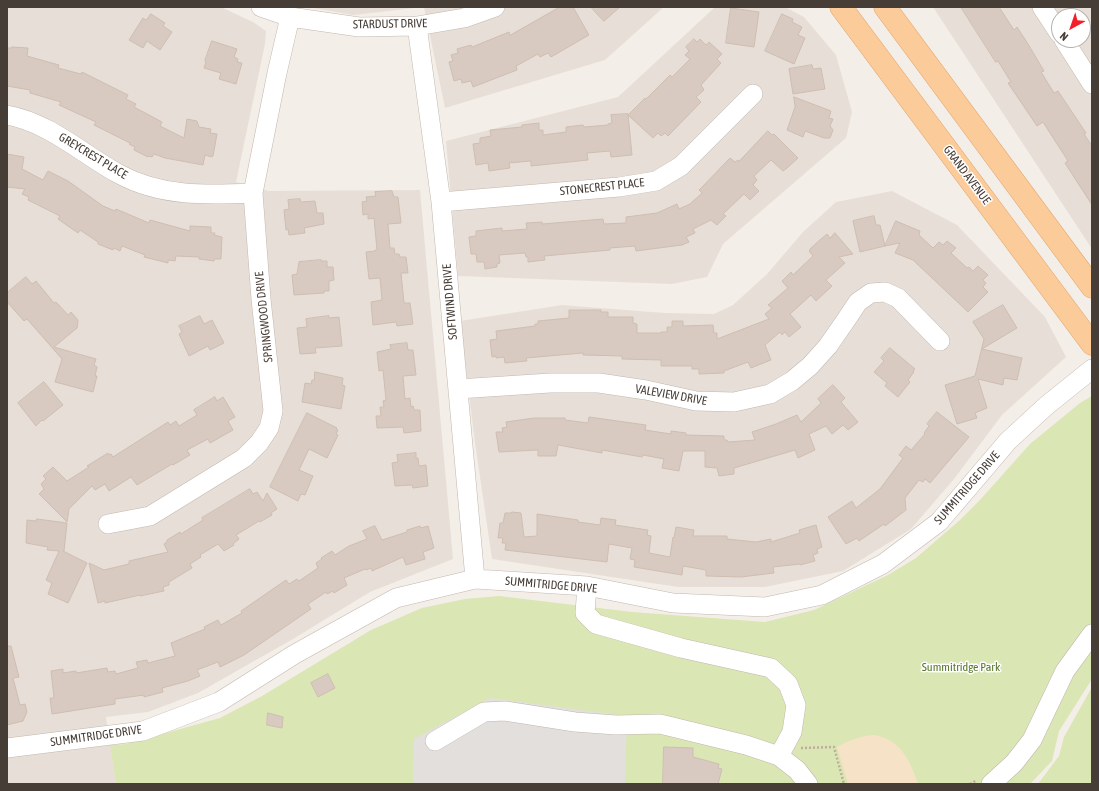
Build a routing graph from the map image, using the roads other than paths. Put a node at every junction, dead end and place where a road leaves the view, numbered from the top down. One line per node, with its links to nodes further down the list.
1 (261, 7): 6 (street, STARDUST DRIVE)
2 (495, 7): 8 (street, STARDUST DRIVE)
3 (841, 7): 17 (main road, GRAND AVENUE)
4 (885, 7): 15 (main road)
5 (1042, 7): 7 (street)
6 (290, 17): 8 (street, STARDUST DRIVE); 13 (street, SPRINGWOOD DRIVE)
7 (1051, 21)
8 (417, 26): 14 (street, SOFTWIND DRIVE)
9 (1069, 48): 10 (street)
10 (1092, 84)
11 (753, 94): 14 (street, STONECREST PLACE)
12 (7, 115): 13 (street, GREYCREST PLACE)
13 (252, 193): 20 (street, SPRINGWOOD DRIVE)
14 (441, 202): 19 (street, SOFTWIND DRIVE)
15 (1092, 287)
16 (940, 341): 19 (street, VALEVIEW DRIVE)
17 (1092, 344)
18 (1092, 369): 22 (street, SUMMITRIDGE DRIVE)
19 (458, 389): 21 (street, SOFTWIND DRIVE)
20 (108, 524)
21 (474, 579): 22 (street, SUMMITRIDGE DRIVE); 25 (street, SUMMITRIDGE DRIVE)
22 (587, 586): 26 (street)
23 (1092, 634): 28 (street)
24 (435, 741): 26 (street)
25 (7, 748)
26 (779, 756): 27 (street)
27 (808, 784)
28 (991, 784)

